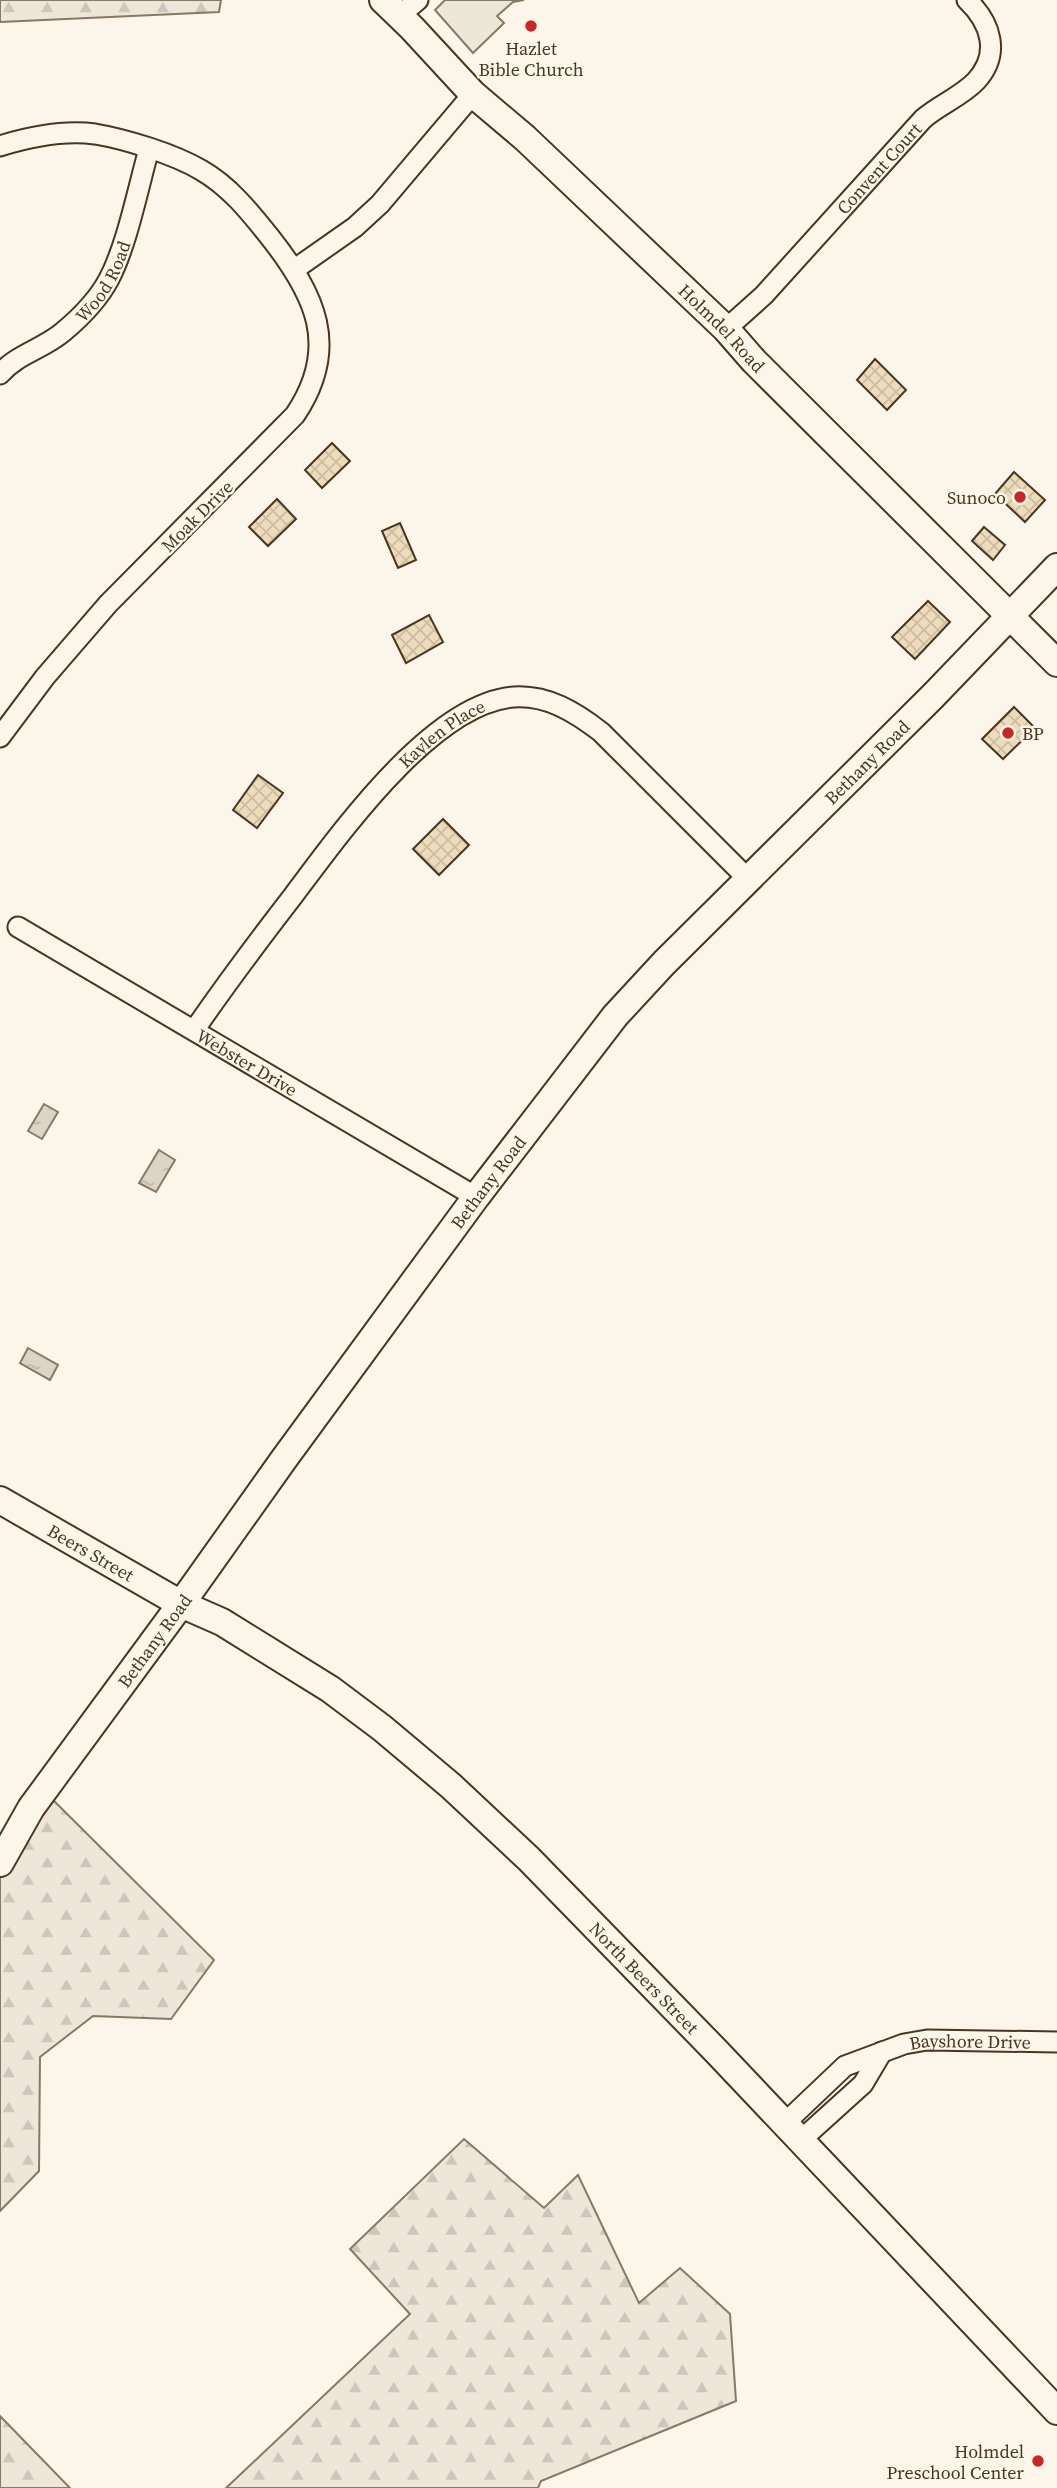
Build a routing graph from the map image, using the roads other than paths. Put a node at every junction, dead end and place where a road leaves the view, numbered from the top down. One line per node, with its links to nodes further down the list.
1 (968, 0): 7 (street, Convent Court)
2 (400, 5): 3 (street, Holmdel Road)
3 (473, 94): 6 (street); 7 (street, Holmdel Road)
4 (0, 146): 5 (street, Moak Drive)
5 (149, 149): 6 (street, Moak Drive); 8 (street, Wood Road)
6 (295, 269): 12 (street, Moak Drive)
7 (726, 329): 10 (street, Holmdel Road)
8 (0, 374)
9 (1057, 567): 10 (street, Bethany Road)
10 (1011, 616): 11 (street, Holmdel Road); 13 (street, Bethany Road)
11 (1057, 663)
12 (0, 737)
13 (748, 879): 15 (street, Kaylen Place); 16 (street, Bethany Road)
14 (18, 927): 15 (street, Webster Drive)
15 (195, 1029): 16 (street, Webster Drive)
16 (476, 1197): 18 (street, Bethany Road)
17 (0, 1500): 18 (street, Beers Street)
18 (181, 1604): 19 (street, Bethany Road); 21 (street, North Beers Street)
19 (0, 1863)
20 (1057, 2042): 21 (street, Bayshore Drive)
21 (793, 2132): 22 (street, North Beers Street)
22 (1057, 2411)

